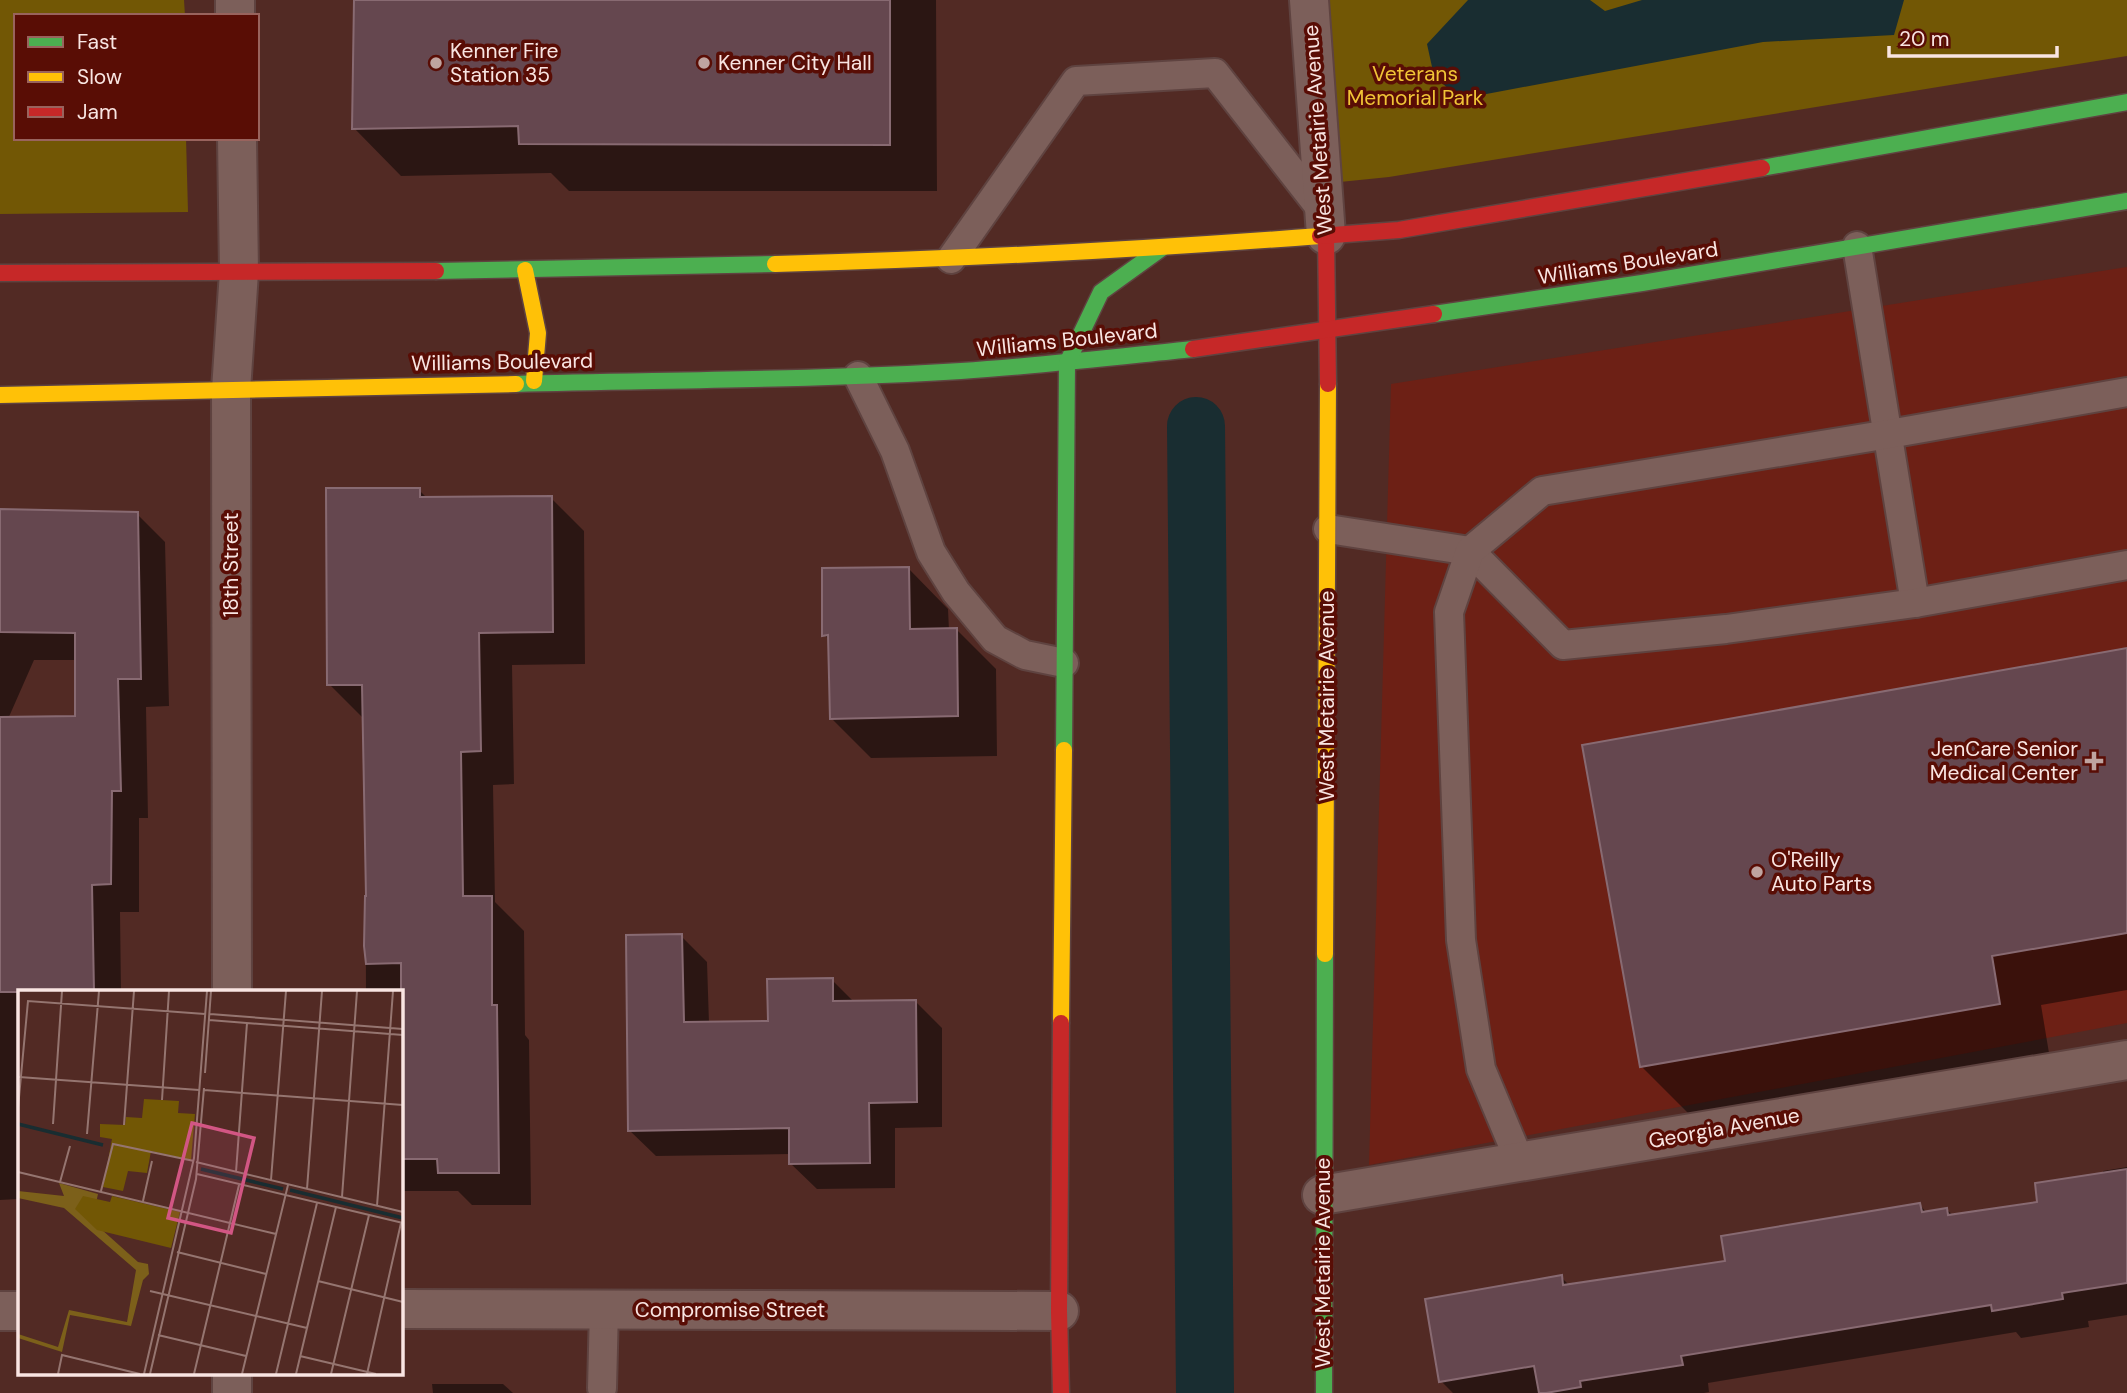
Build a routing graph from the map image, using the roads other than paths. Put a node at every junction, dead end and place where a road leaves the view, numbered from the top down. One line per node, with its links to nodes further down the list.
1 (1310, 0): 5 (street, West Metairie Avenue)
2 (2127, 102): 5 (main road)
3 (237, 140): 10 (street, 18th Street)
4 (2127, 201): 6 (main road, Williams Boulevard)
5 (1326, 224): 7 (main road); 8 (lane); 12 (main road, West Metairie Avenue)
6 (1857, 246): 12 (main road, Williams Boulevard); 19 (lane)
7 (1162, 248): 8 (main road); 13 (main road)
8 (951, 259): 9 (main road)
9 (525, 270): 10 (main road); 15 (main road)
10 (239, 272): 11 (main road); 16 (street, 18th Street)
11 (0, 274)
12 (1328, 330): 13 (main road, Williams Boulevard); 20 (main road, West Metairie Avenue)
13 (1067, 363): 14 (main road, Williams Boulevard); 24 (main road)
14 (858, 376): 15 (main road, Williams Boulevard); 24 (lane)
15 (534, 381): 16 (main road, Williams Boulevard)
16 (231, 390): 18 (main road, Williams Boulevard); 25 (street, 18th Street)
17 (2127, 392): 19 (lane)
18 (0, 395)
19 (1889, 434): 21 (lane); 23 (lane)
20 (1328, 529): 21 (lane); 28 (main road, West Metairie Avenue)
21 (1470, 551): 23 (lane); 27 (lane)
22 (2127, 565): 23 (lane)
23 (1915, 603)
24 (1064, 663): 33 (main road)
25 (232, 990)
26 (2127, 1060): 27 (street, Georgia Avenue)
27 (1520, 1162): 28 (street, Georgia Avenue)
28 (1322, 1195): 36 (main road, West Metairie Avenue)
29 (402, 1309): 30 (street, Compromise Street)
30 (604, 1309): 33 (street, Compromise Street); 34 (lane)
31 (0, 1311): 32 (street)
32 (18, 1311)
33 (1059, 1311): 35 (main road)
34 (602, 1388)
35 (1061, 1393)
36 (1324, 1393)

